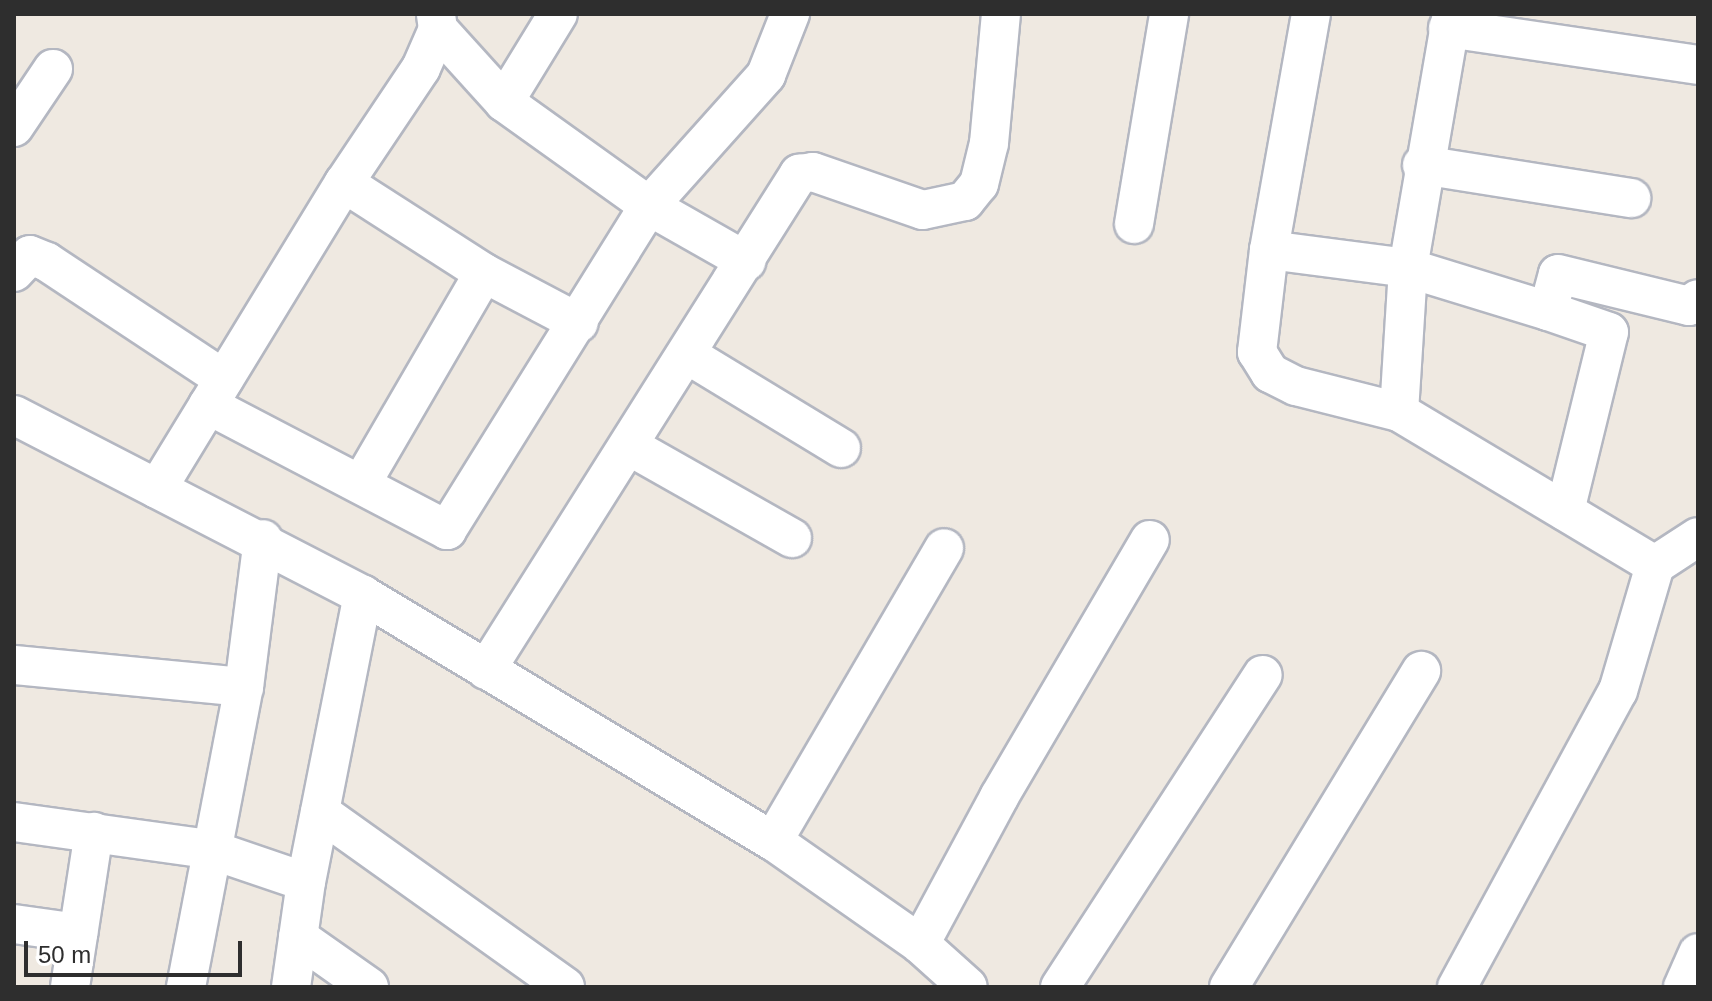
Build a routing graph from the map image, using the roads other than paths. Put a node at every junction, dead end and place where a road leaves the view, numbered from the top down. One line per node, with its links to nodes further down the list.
1 (558, 14): 10 (street)
2 (790, 14): 15 (street)
3 (1001, 14): 18 (street)
4 (1169, 14): 16 (street)
5 (1311, 14): 17 (street)
6 (1450, 21): 8 (street); 12 (street)
7 (437, 22): 10 (street); 13 (street)
8 (1698, 65)
9 (53, 69): 11 (street)
10 (504, 102): 15 (street)
11 (14, 127)
12 (1422, 165): 14 (street); 19 (street)
13 (344, 183): 21 (street); 26 (street)
14 (1631, 198)
15 (649, 206): 18 (street); 24 (street)
16 (1134, 224)
17 (1269, 250): 19 (street); 27 (street)
18 (746, 261): 25 (street)
19 (1408, 268): 23 (street); 27 (street)
20 (14, 272): 26 (street)
21 (484, 273): 24 (street); 31 (street)
22 (1698, 299): 23 (street)
23 (1548, 311): 33 (street)
24 (579, 323): 31 (street)
25 (688, 355): 29 (street); 30 (street)
26 (216, 392): 31 (street); 32 (street)
27 (1399, 412): 33 (street)
28 (14, 415): 32 (street)
29 (631, 447): 35 (street); 42 (street)
30 (841, 448)
31 (361, 484)
32 (157, 489): 36 (street)
33 (1565, 511): 39 (street)
34 (1698, 537): 39 (street)
35 (792, 538)
36 (263, 539): 40 (street); 45 (street)
37 (1150, 540): 55 (street)
38 (944, 548): 49 (street)
39 (1655, 565): 65 (street)
40 (363, 595): 42 (street); 46 (street)
41 (14, 665): 45 (street)
42 (486, 670): 49 (street)
43 (1421, 671): 64 (street)
44 (1263, 675): 63 (street)
45 (244, 687): 50 (street)
46 (320, 812): 51 (street); 61 (street)
47 (14, 822): 48 (street)
48 (94, 832): 50 (street); 53 (street)
49 (773, 841): 55 (street)
50 (209, 849): 51 (street); 58 (street)
51 (306, 882): 54 (street)
52 (14, 924): 53 (street)
53 (78, 933): 57 (street)
54 (298, 937): 59 (street); 60 (street)
55 (920, 944): 62 (street)
56 (1698, 953): 66 (street)
57 (70, 987)
58 (186, 987)
59 (291, 987)
60 (369, 987)
61 (565, 987)
62 (968, 987)
63 (1060, 987)
64 (1229, 987)
65 (1457, 987)
66 (1683, 987)

